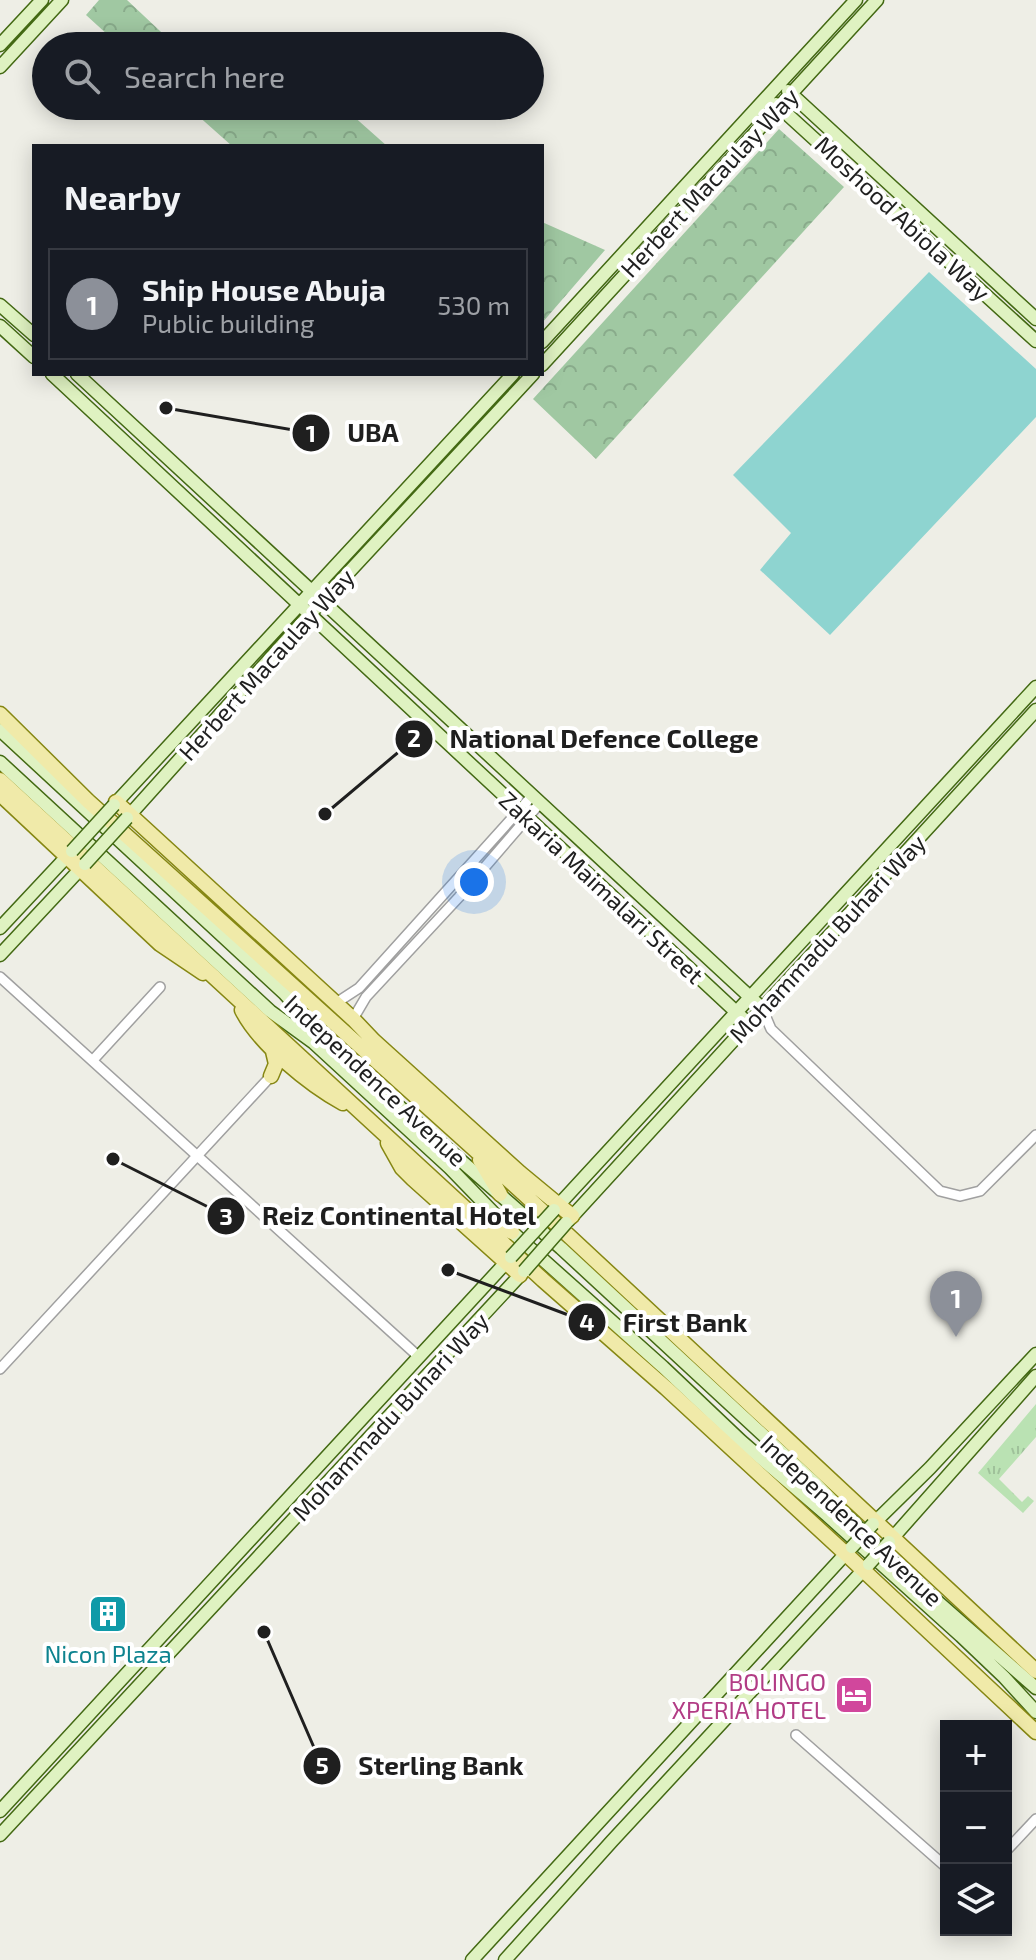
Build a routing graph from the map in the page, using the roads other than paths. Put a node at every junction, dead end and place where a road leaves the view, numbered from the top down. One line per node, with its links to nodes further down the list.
1 (42, 0): 7 (main road)
2 (62, 0): 6 (main road)
3 (856, 0): 9 (main road, Herbert Macaulay Way)
4 (877, 0): 10 (main road, Herbert Macaulay Way)
5 (32, 32): 8 (main road)
6 (32, 32)
7 (0, 45)
8 (0, 67)
9 (780, 83): 10 (main road, Moshood Abiola Way); 11 (main road, Herbert Macaulay Way)
10 (792, 94): 12 (main road, Herbert Macaulay Way); 13 (main road, Moshood Abiola Way)
11 (768, 96): 12 (main road, Moshood Abiola Way); 19 (main road, Herbert Macaulay Way)
12 (780, 107): 14 (main road, Moshood Abiola Way); 22 (main road, Herbert Macaulay Way)
13 (994, 280): 14 (main road); 16 (main road, Moshood Abiola Way)
14 (983, 292): 20 (main road, Moshood Abiola Way)
15 (0, 305): 18 (main road)
16 (1036, 319)
17 (0, 326): 21 (main road)
18 (32, 333)
19 (544, 340)
20 (1036, 341)
21 (32, 355)
22 (544, 363)
23 (54, 376): 28 (main road, Zakaria Maimalari Street)
24 (80, 376): 27 (main road, Zakaria Maimalari Street)
25 (511, 376): 29 (main road, Herbert Macaulay Way)
26 (531, 376): 30 (main road, Herbert Macaulay Way)
27 (97, 393): 28 (main road); 29 (main road, Zakaria Maimalari Street)
28 (87, 406): 31 (main road, Zakaria Maimalari Street)
29 (311, 591): 30 (main road, Zakaria Maimalari Street); 31 (main road, Herbert Macaulay Way)
30 (322, 601): 32 (main road, Herbert Macaulay Way); 40 (main road, Zakaria Maimalari Street)
31 (298, 604): 32 (main road, Zakaria Maimalari Street); 41 (main road, Herbert Macaulay Way)
32 (310, 614): 42 (main road, Zakaria Maimalari Street); 43 (main road, Herbert Macaulay Way)
33 (1036, 687): 52 (main road, Mohammadu Buhari Way)
34 (1036, 710): 54 (main road, Mohammadu Buhari Way)
35 (0, 714): 66 (main road, Independence Avenue)
36 (0, 730): 68 (main road, Independence Avenue)
37 (0, 762): 71 (main road, Independence Avenue)
38 (0, 780): 49 (main road, Independence Avenue)
39 (0, 794): 44 (main road)
40 (536, 800): 42 (street); 52 (main road, Zakaria Maimalari Street)
41 (115, 803): 43 (main road); 44 (main road, Herbert Macaulay Way, bridge)
42 (523, 814): 53 (street); 55 (main road, Zakaria Maimalari Street); 56 (street)
43 (129, 816): 45 (main road, Herbert Macaulay Way, bridge); 53 (main road)
44 (69, 853): 45 (main road); 46 (main road, Herbert Macaulay Way)
45 (83, 866): 47 (main road, Herbert Macaulay Way); 49 (main road)
46 (0, 928)
47 (0, 955)
48 (0, 977): 60 (street)
49 (223, 983): 51 (main road, Independence Avenue)
50 (160, 987): 60 (street)
51 (235, 995): 59 (main road); 63 (main road, Independence Avenue)
52 (749, 996): 54 (main road, Zakaria Maimalari Street); 55 (main road, Mohammadu Buhari Way)
53 (336, 1003): 56 (main road)
54 (762, 1008): 57 (main road, Mohammadu Buhari Way); 58 (street, Zakaria Maimalari Street)
55 (735, 1011): 57 (main road, Zakaria Maimalari Street); 69 (main road, Mohammadu Buhari Way)
56 (353, 1019): 69 (main road)
57 (748, 1023): 58 (street, Zakaria Maimalari Street); 70 (main road, Mohammadu Buhari Way)
58 (771, 1029): 65 (street, Zakaria Maimalari Street)
59 (271, 1046): 61 (main road); 62 (main road)
60 (93, 1060): 67 (street)
61 (300, 1073): 62 (main road); 63 (main road)
62 (271, 1076): 67 (street)
63 (363, 1115): 64 (main road, Independence Avenue)
64 (385, 1135): 71 (main road, Independence Avenue); 72 (main road)
65 (1036, 1135)
66 (474, 1149): 68 (main road); 82 (main road, Independence Avenue)
67 (198, 1154): 75 (street); 76 (street)
68 (500, 1194): 89 (main road, Independence Avenue)
69 (557, 1207): 70 (main road); 72 (main road, Mohammadu Buhari Way, bridge)
70 (569, 1220): 73 (main road, Mohammadu Buhari Way, bridge)
71 (506, 1236): 84 (main road, Independence Avenue); 91 (main road, Independence Avenue)
72 (509, 1259): 73 (main road); 75 (main road, Mohammadu Buhari Way)
73 (522, 1273): 81 (main road, Mohammadu Buhari Way)
74 (1036, 1354): 78 (main road)
75 (419, 1357): 79 (main road, Mohammadu Buhari Way)
76 (0, 1369)
77 (1036, 1376): 80 (main road)
78 (930, 1468): 80 (main road); 82 (main road)
79 (310, 1476): 81 (main road); 90 (main road, Mohammadu Buhari Way)
80 (944, 1480): 83 (main road)
81 (323, 1488): 92 (main road, Mohammadu Buhari Way)
82 (874, 1523): 83 (main road, Independence Avenue); 84 (main road, bridge)
83 (891, 1540): 85 (main road, bridge); 86 (main road, Independence Avenue)
84 (849, 1550): 85 (main road, Independence Avenue); 100 (main road)
85 (866, 1567): 93 (main road, Independence Avenue); 101 (main road)
86 (1018, 1654): 87 (main road); 88 (main road, Independence Avenue)
87 (1036, 1662)
88 (1036, 1671)
89 (1036, 1688)
90 (95, 1708): 92 (main road); 95 (main road, Mohammadu Buhari Way)
91 (1036, 1712)
92 (107, 1721): 97 (main road, Mohammadu Buhari Way)
93 (1036, 1732)
94 (796, 1735): 99 (street)
95 (0, 1811)
96 (1036, 1819): 98 (street)
97 (0, 1835)
98 (1012, 1845)
99 (943, 1864)
100 (472, 1960)
101 (505, 1960)

